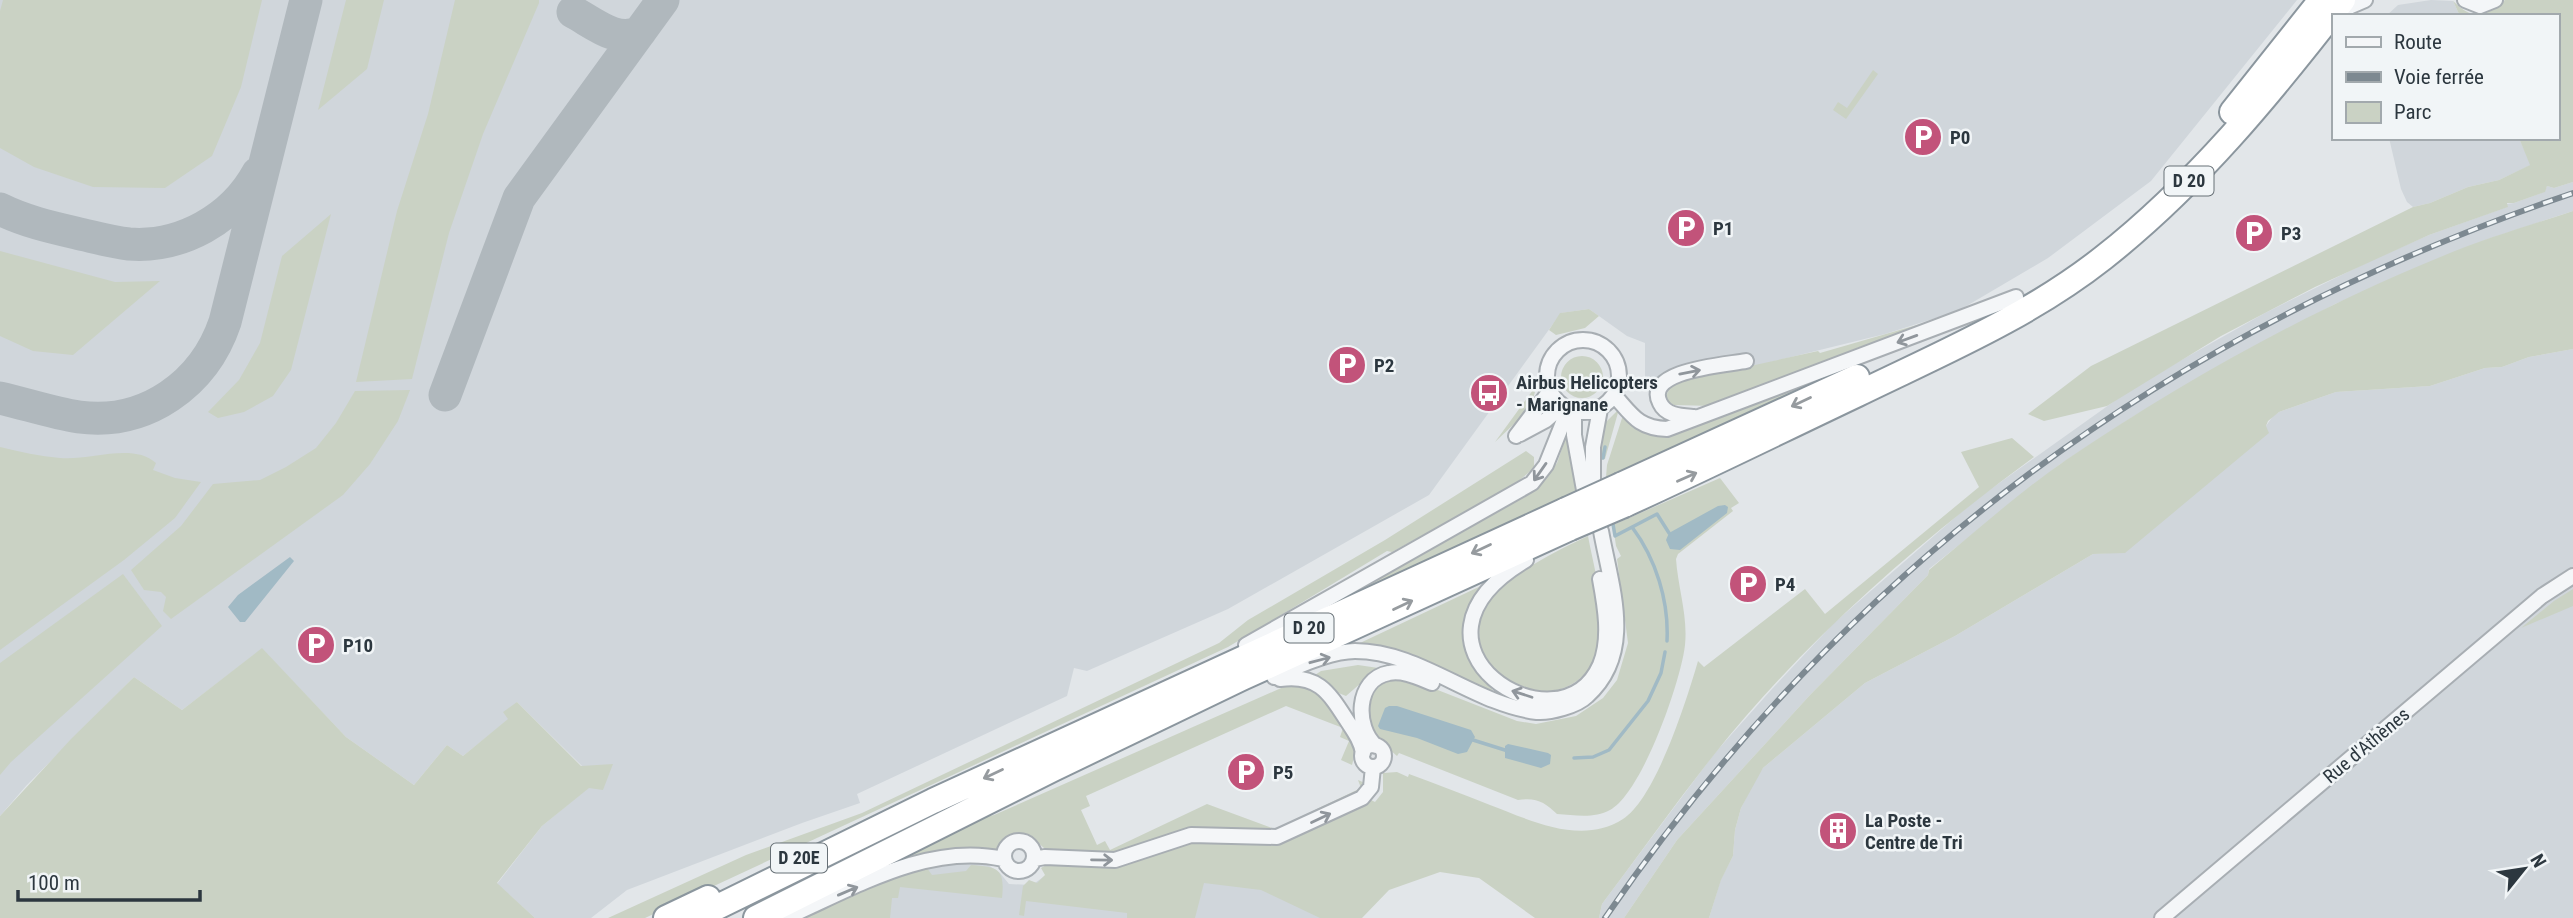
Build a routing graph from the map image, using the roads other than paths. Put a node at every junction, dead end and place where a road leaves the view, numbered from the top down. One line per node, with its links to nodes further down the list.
1 (2365, 0): 4 (street)
2 (2465, 0): 3 (street)
3 (2495, 0)
4 (2332, 5): 5 (highway, D 20); 12 (highway, D 20, one-way to 4)
5 (2016, 297): 11 (street, one-way to 11); 12 (highway, D 20, one-way to 12)
6 (1746, 361): 11 (street, one-way to 6)
7 (1550, 391): 8 (street); 9 (street); 9 (street)
8 (1614, 395): 10 (street); 11 (street)
9 (1568, 409): 10 (street); 10 (street); 21 (street, one-way to 21)
10 (1600, 409)
11 (1696, 417)
12 (1623, 495): 13 (highway, D 20, bridge)
13 (1578, 527): 13 (street, one-way to 13); 16 (street); 21 (highway, D 20)
14 (2573, 576): 32 (street, Rue d'Athènes)
15 (1262, 682): 16 (street, one-way to 16); 18 (street); 21 (street)
16 (1467, 687): 17 (street)
17 (1366, 691): 18 (street); 19 (street)
18 (1332, 696): 20 (street)
19 (1376, 746): 20 (street); 22 (street)
20 (1363, 753): 22 (street)
21 (1053, 758): 23 (highway, D 20, one-way to 23); 24 (highway, D 20)
22 (1373, 767): 26 (street, one-way to 22)
23 (933, 801): 27 (highway, D 20E); 28 (highway, D 20)
24 (982, 803): 29 (highway, D 20); 30 (highway, D 20E)
25 (1003, 859): 26 (street); 26 (street); 31 (street, one-way to 25)
26 (1034, 859)
27 (666, 918)
28 (695, 918)
29 (732, 918)
30 (756, 918)
31 (785, 918)
32 (2162, 918)

